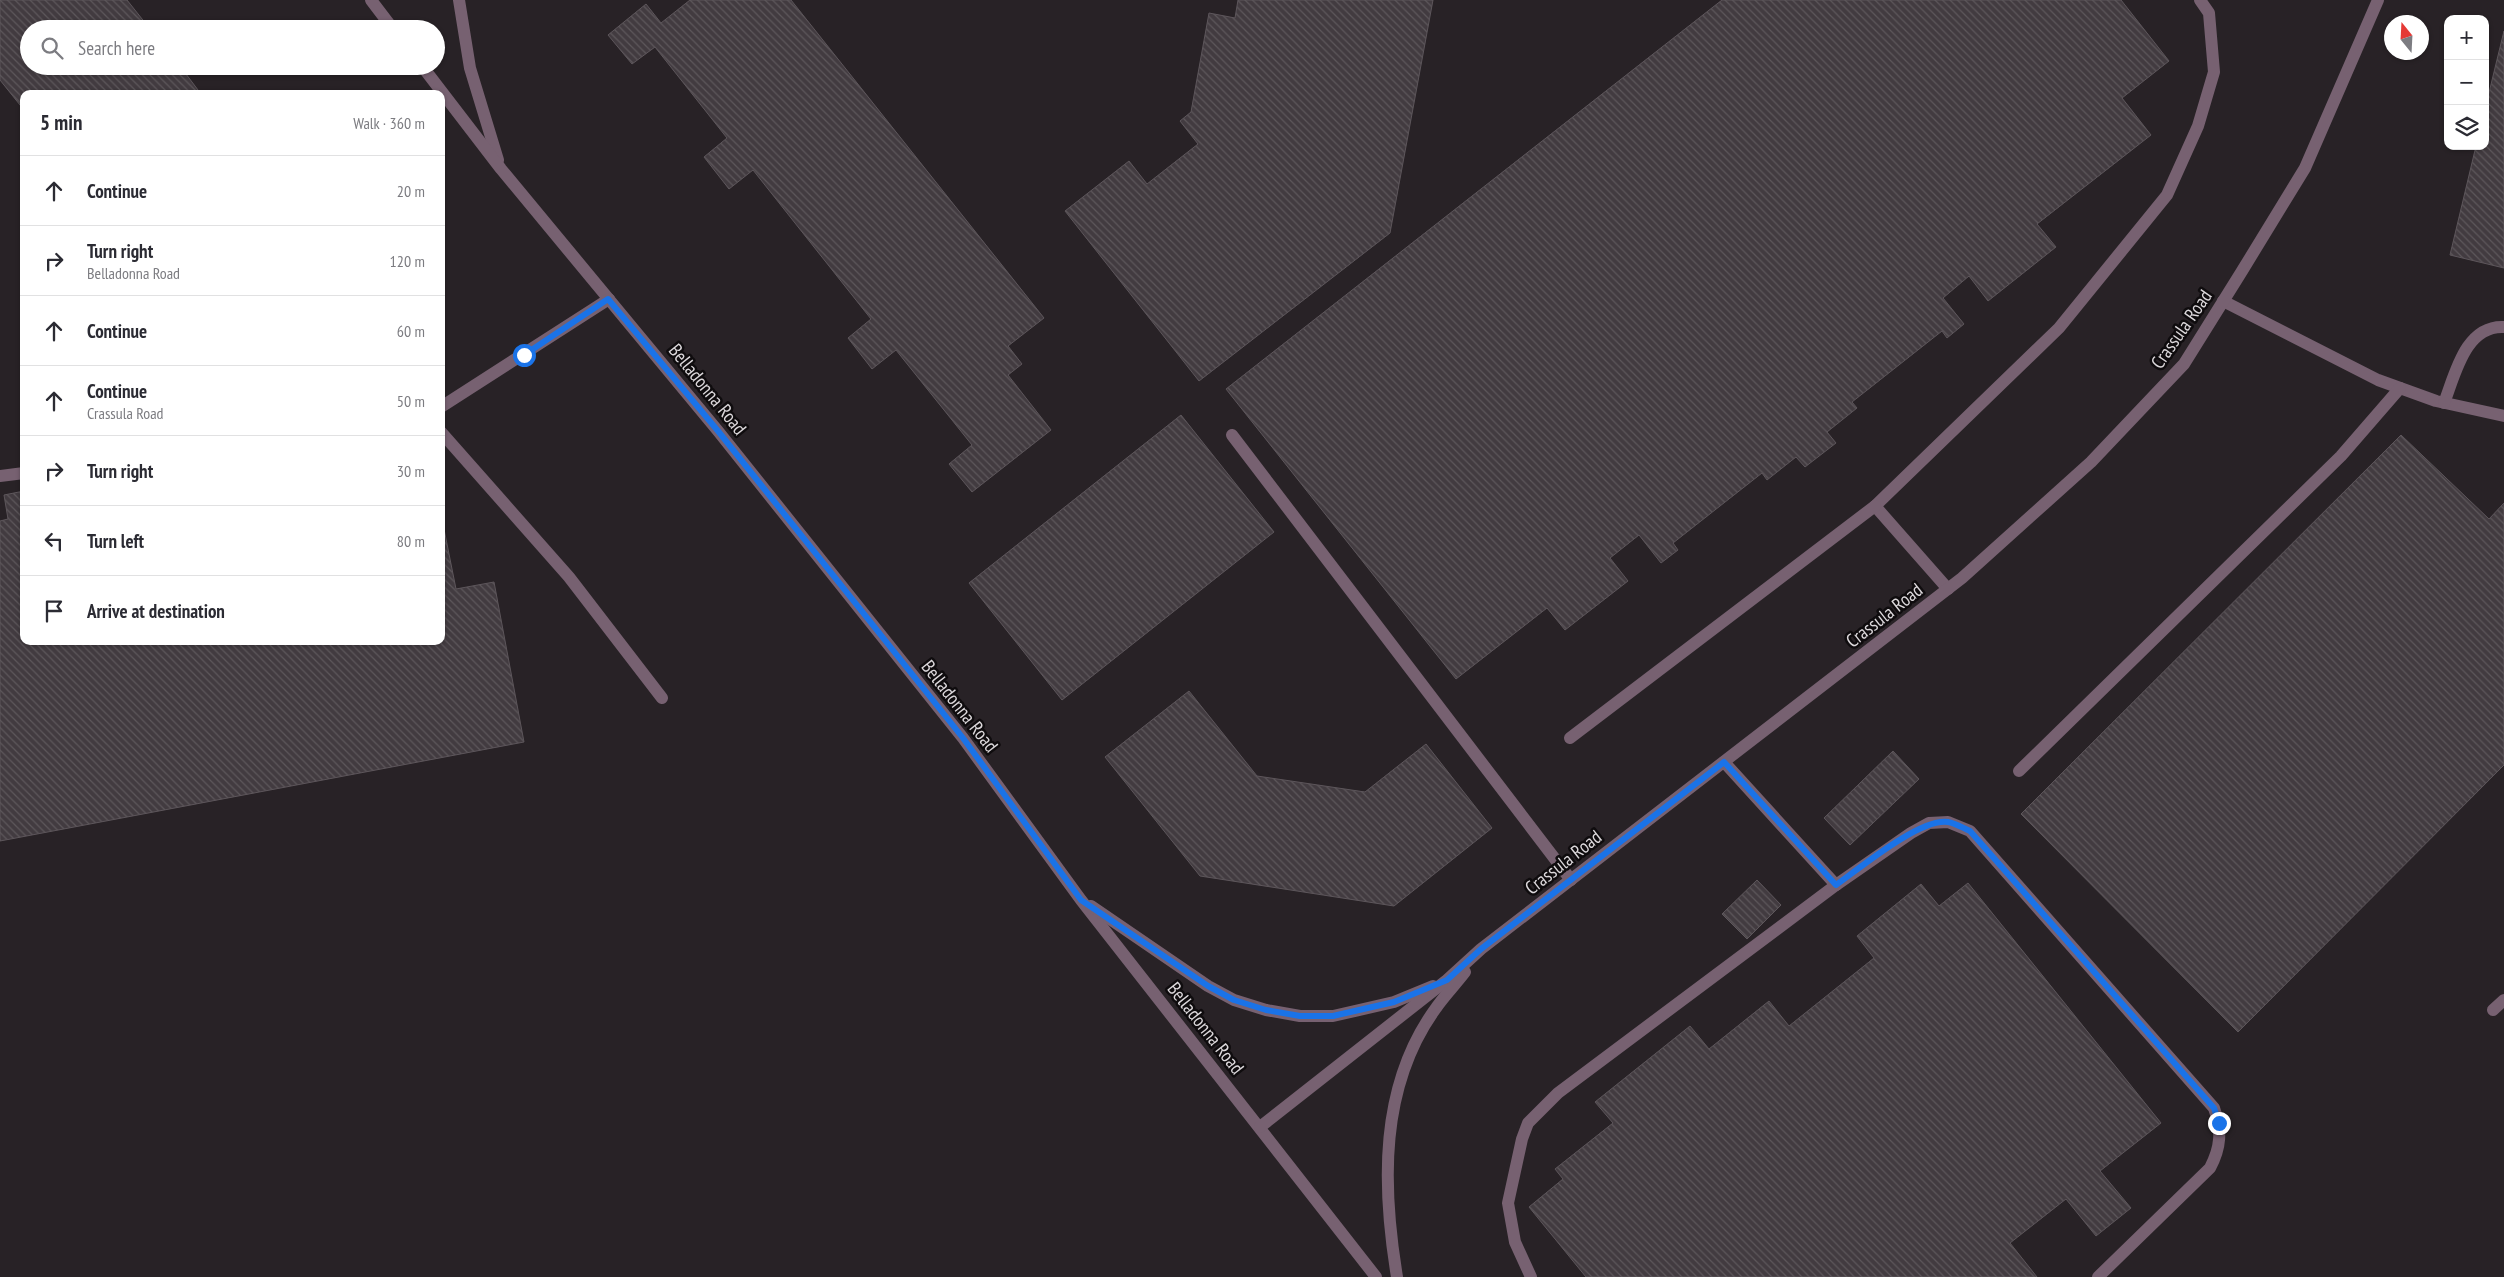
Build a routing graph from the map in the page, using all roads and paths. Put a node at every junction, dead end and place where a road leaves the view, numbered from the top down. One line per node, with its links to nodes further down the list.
1 (372, 0): 5 (street)
2 (460, 0): 9 (street, Belladonna Road)
3 (2200, 0): 21 (street)
4 (2378, 0): 11 (street, Crassula Road)
5 (387, 20)
6 (429, 75): 7 (street, Belladonna Road)
7 (440, 90)
8 (445, 96): 9 (street, Belladonna Road)
9 (501, 169): 10 (street, Belladonna Road)
10 (608, 299): 15 (street); 29 (street, Belladonna Road)
11 (2223, 301): 13 (street); 22 (street, Crassula Road)
12 (2504, 327): 14 (street)
13 (2400, 388): 14 (street); 26 (street)
14 (2444, 403): 16 (street)
15 (445, 404)
16 (2504, 416)
17 (1232, 435): 27 (street)
18 (445, 437): 23 (street)
19 (20, 474): 20 (street)
20 (0, 476)
21 (1875, 506): 22 (street); 24 (street)
22 (1948, 589): 25 (street, Crassula Road)
23 (662, 698)
24 (1570, 738)
25 (1724, 762): 27 (street, Crassula Road); 28 (street)
26 (2019, 771)
27 (1571, 880): 30 (street, Crassula Road)
28 (1836, 885): 37 (street); 38 (street)
29 (1081, 900): 31 (street); 34 (street, Belladonna Road)
30 (1481, 949): 31 (street, Crassula Road); 36 (street)
31 (1447, 980): 34 (street, Crassula Road)
32 (2504, 1000): 33 (street)
33 (2493, 1010)
34 (1260, 1127): 35 (street, Belladonna Road)
35 (1376, 1277)
36 (1397, 1277)
37 (1531, 1277)
38 (2098, 1277)

